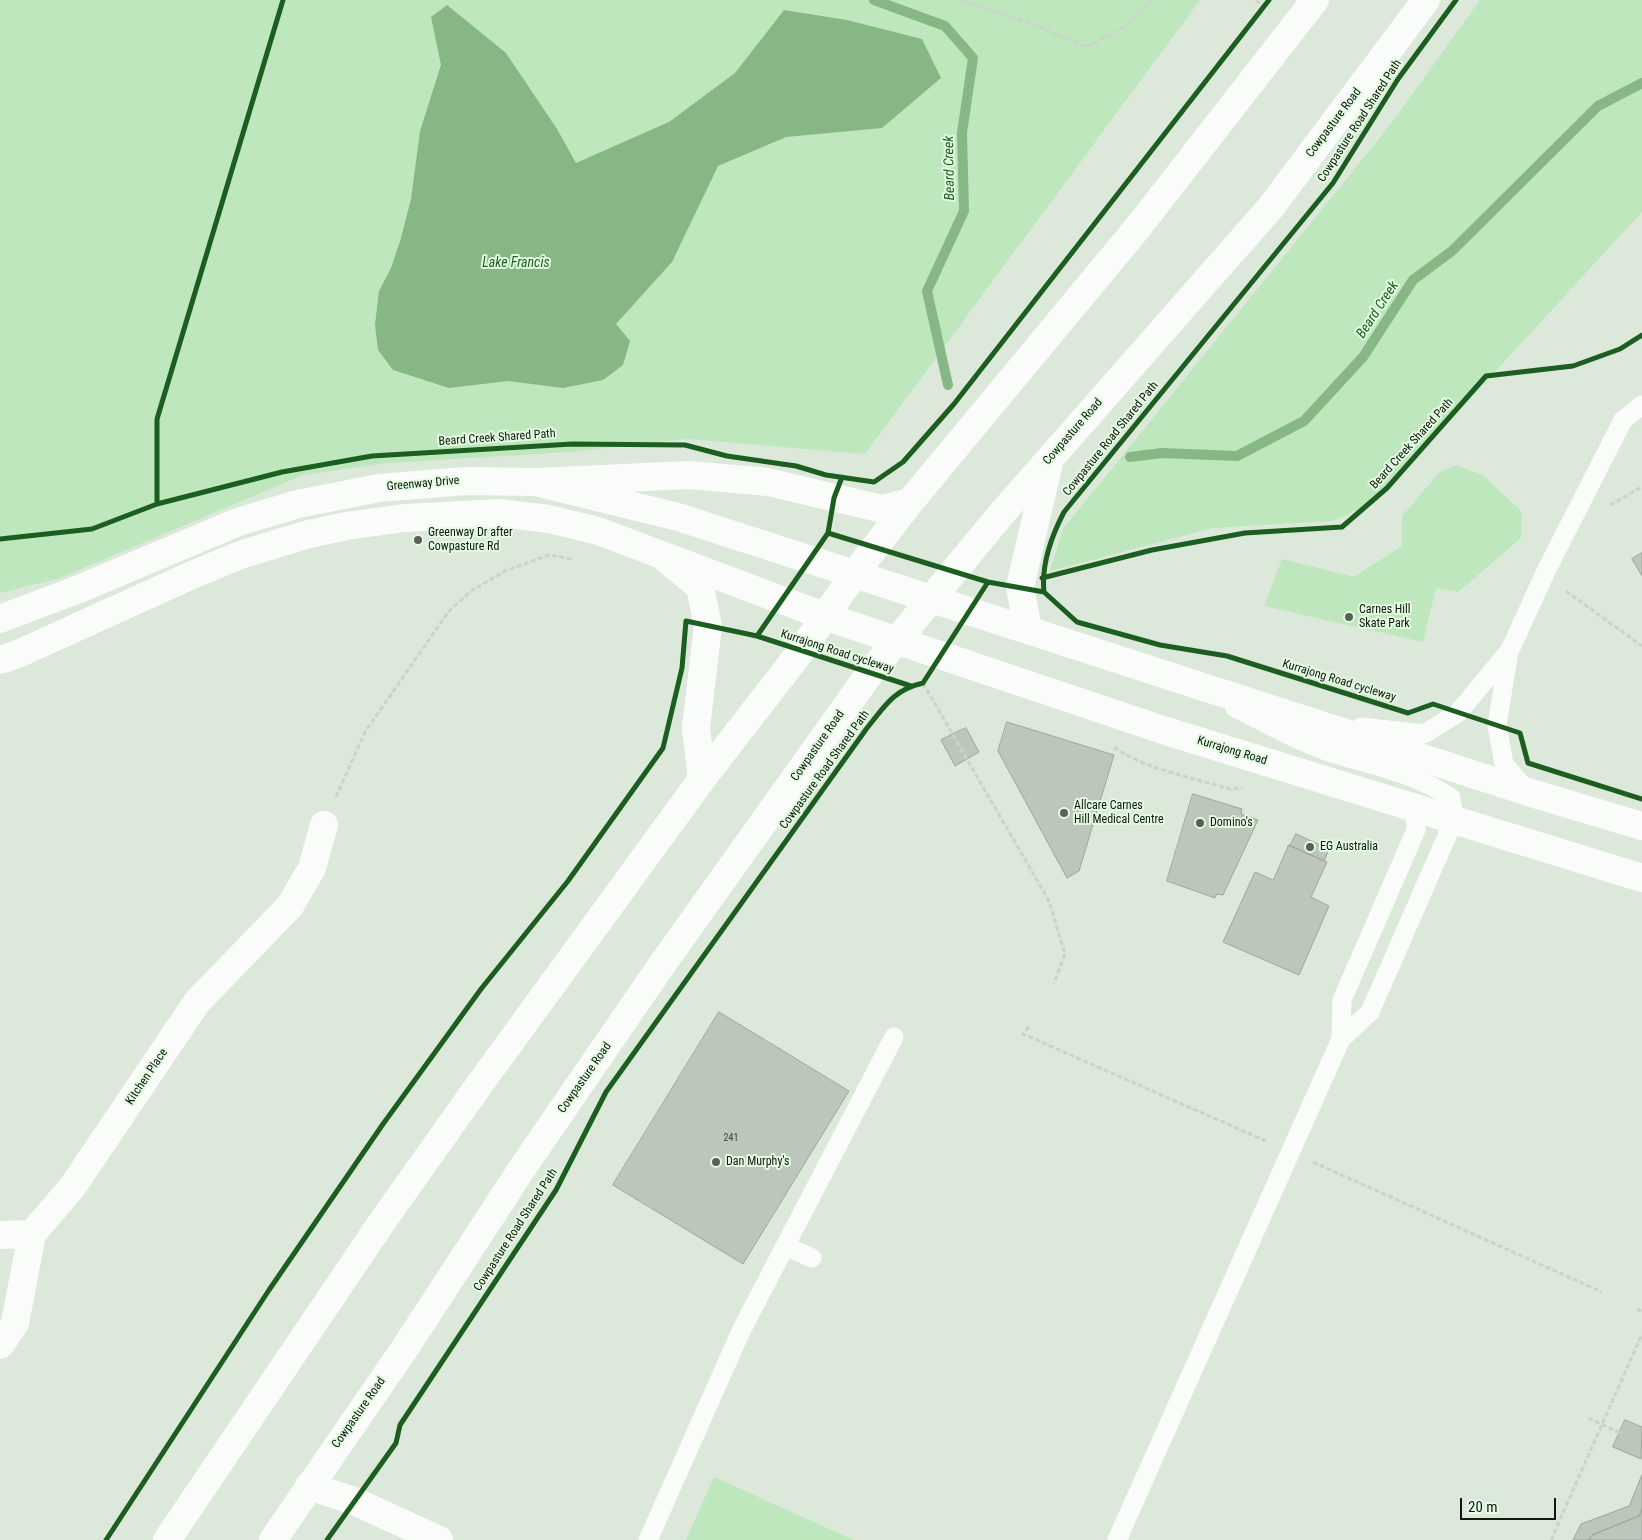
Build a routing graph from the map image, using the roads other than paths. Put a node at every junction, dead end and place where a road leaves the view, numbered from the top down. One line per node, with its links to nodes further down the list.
1 (1315, 0): 6 (main road)
2 (1426, 0): 4 (main road, Cowpasture Road)
3 (1642, 405): 14 (lane)
4 (1050, 459): 9 (main road, Cowpasture Road); 12 (main road)
5 (535, 482): 6 (main road); 8 (main road, Greenway Drive); 11 (main road, Greenway Drive)
6 (910, 502): 8 (main road)
7 (666, 559): 10 (main road); 15 (main road); 18 (main road)
8 (855, 573): 9 (main road); 10 (main road)
9 (931, 597): 12 (main road); 13 (main road, Cowpasture Road)
10 (824, 616): 13 (main road, Kurrajong Road); 18 (main road)
11 (0, 619)
12 (1028, 630): 16 (main road)
13 (896, 640): 20 (main road, Kurrajong Road); 32 (main road, Cowpasture Road)
14 (1510, 650): 17 (lane); 19 (lane)
15 (0, 660)
16 (1157, 672): 17 (main road); 21 (lane)
17 (1295, 716): 19 (main road)
18 (702, 779): 33 (main road)
19 (1528, 792): 23 (main road)
20 (1415, 807): 21 (main road, Kurrajong Road); 26 (lane)
21 (1454, 820): 24 (main road, Kurrajong Road); 26 (lane)
22 (324, 825): 27 (main road, Kitchen Place)
23 (1642, 826)
24 (1642, 878)
25 (894, 1036): 29 (lane)
26 (1340, 1039): 37 (lane)
27 (32, 1234): 28 (main road); 31 (main road, Kitchen Place)
28 (0, 1235)
29 (785, 1246): 30 (lane); 36 (lane)
30 (812, 1258)
31 (0, 1345)
32 (309, 1486): 34 (main road, Cowpasture Road); 35 (main road)
33 (167, 1540)
34 (273, 1540)
35 (438, 1540)
36 (648, 1540)
37 (1117, 1540)

